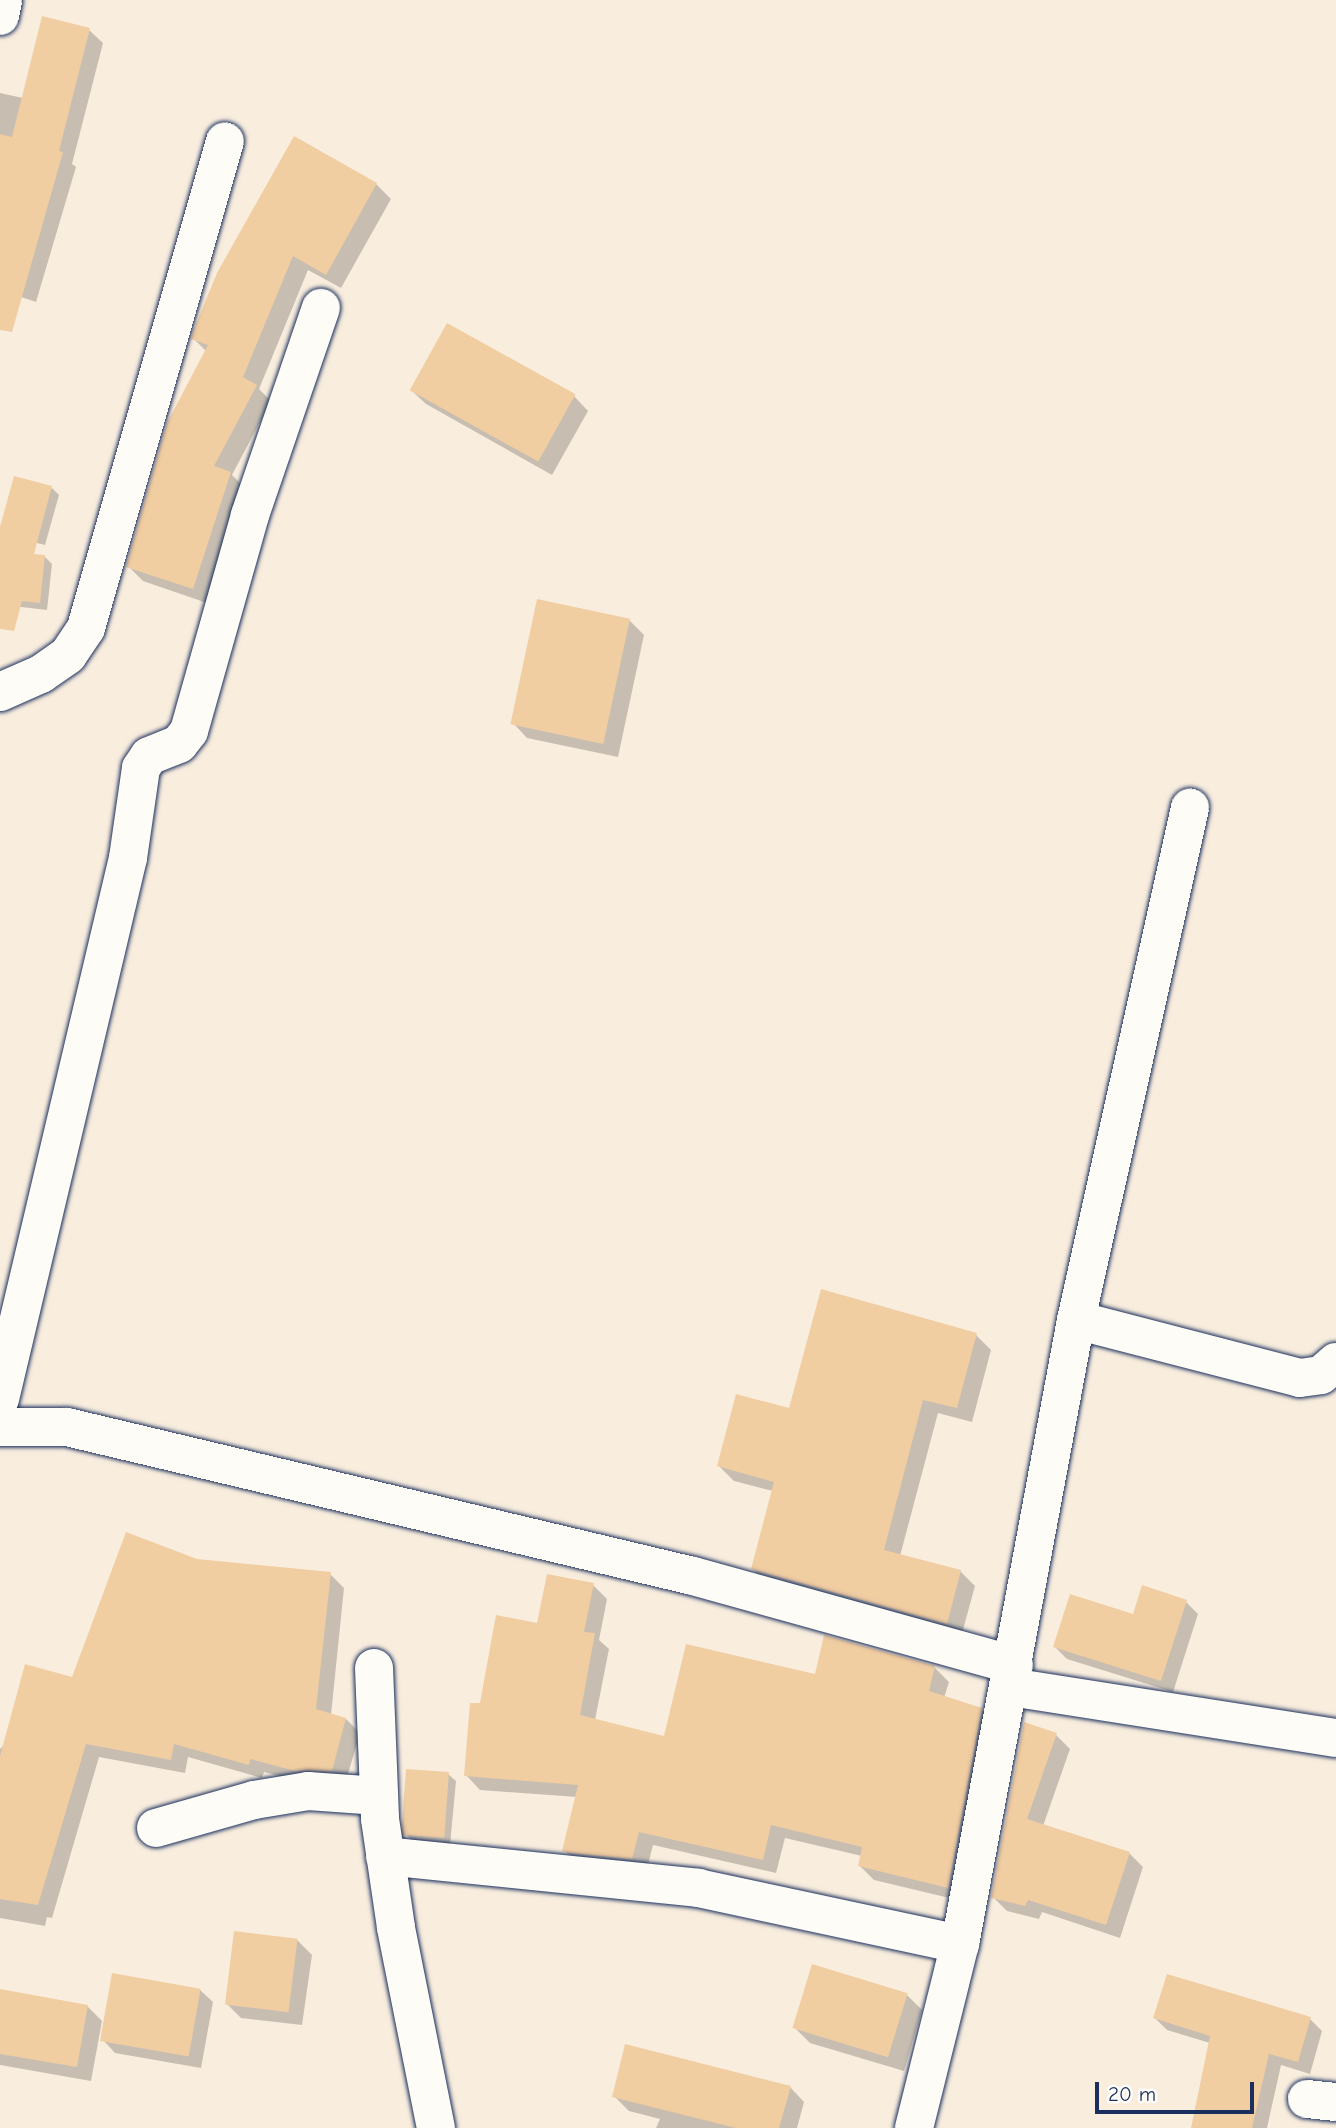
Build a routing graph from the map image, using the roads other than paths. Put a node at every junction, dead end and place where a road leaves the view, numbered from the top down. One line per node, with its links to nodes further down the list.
1 (3, 0): 2 (street)
2 (0, 16)
3 (225, 141): 5 (street)
4 (321, 308): 9 (street)
5 (0, 692)
6 (1190, 808): 7 (street)
7 (1076, 1320): 8 (street); 12 (street)
8 (1336, 1362)
9 (0, 1399)
10 (0, 1427): 12 (street)
11 (374, 1668): 14 (street)
12 (1012, 1676): 13 (street); 17 (street)
13 (1336, 1738)
14 (379, 1796): 15 (street); 16 (street)
15 (156, 1828)
16 (385, 1856): 17 (street); 18 (street)
17 (960, 1944): 19 (street)
18 (436, 2128)
19 (914, 2128)

